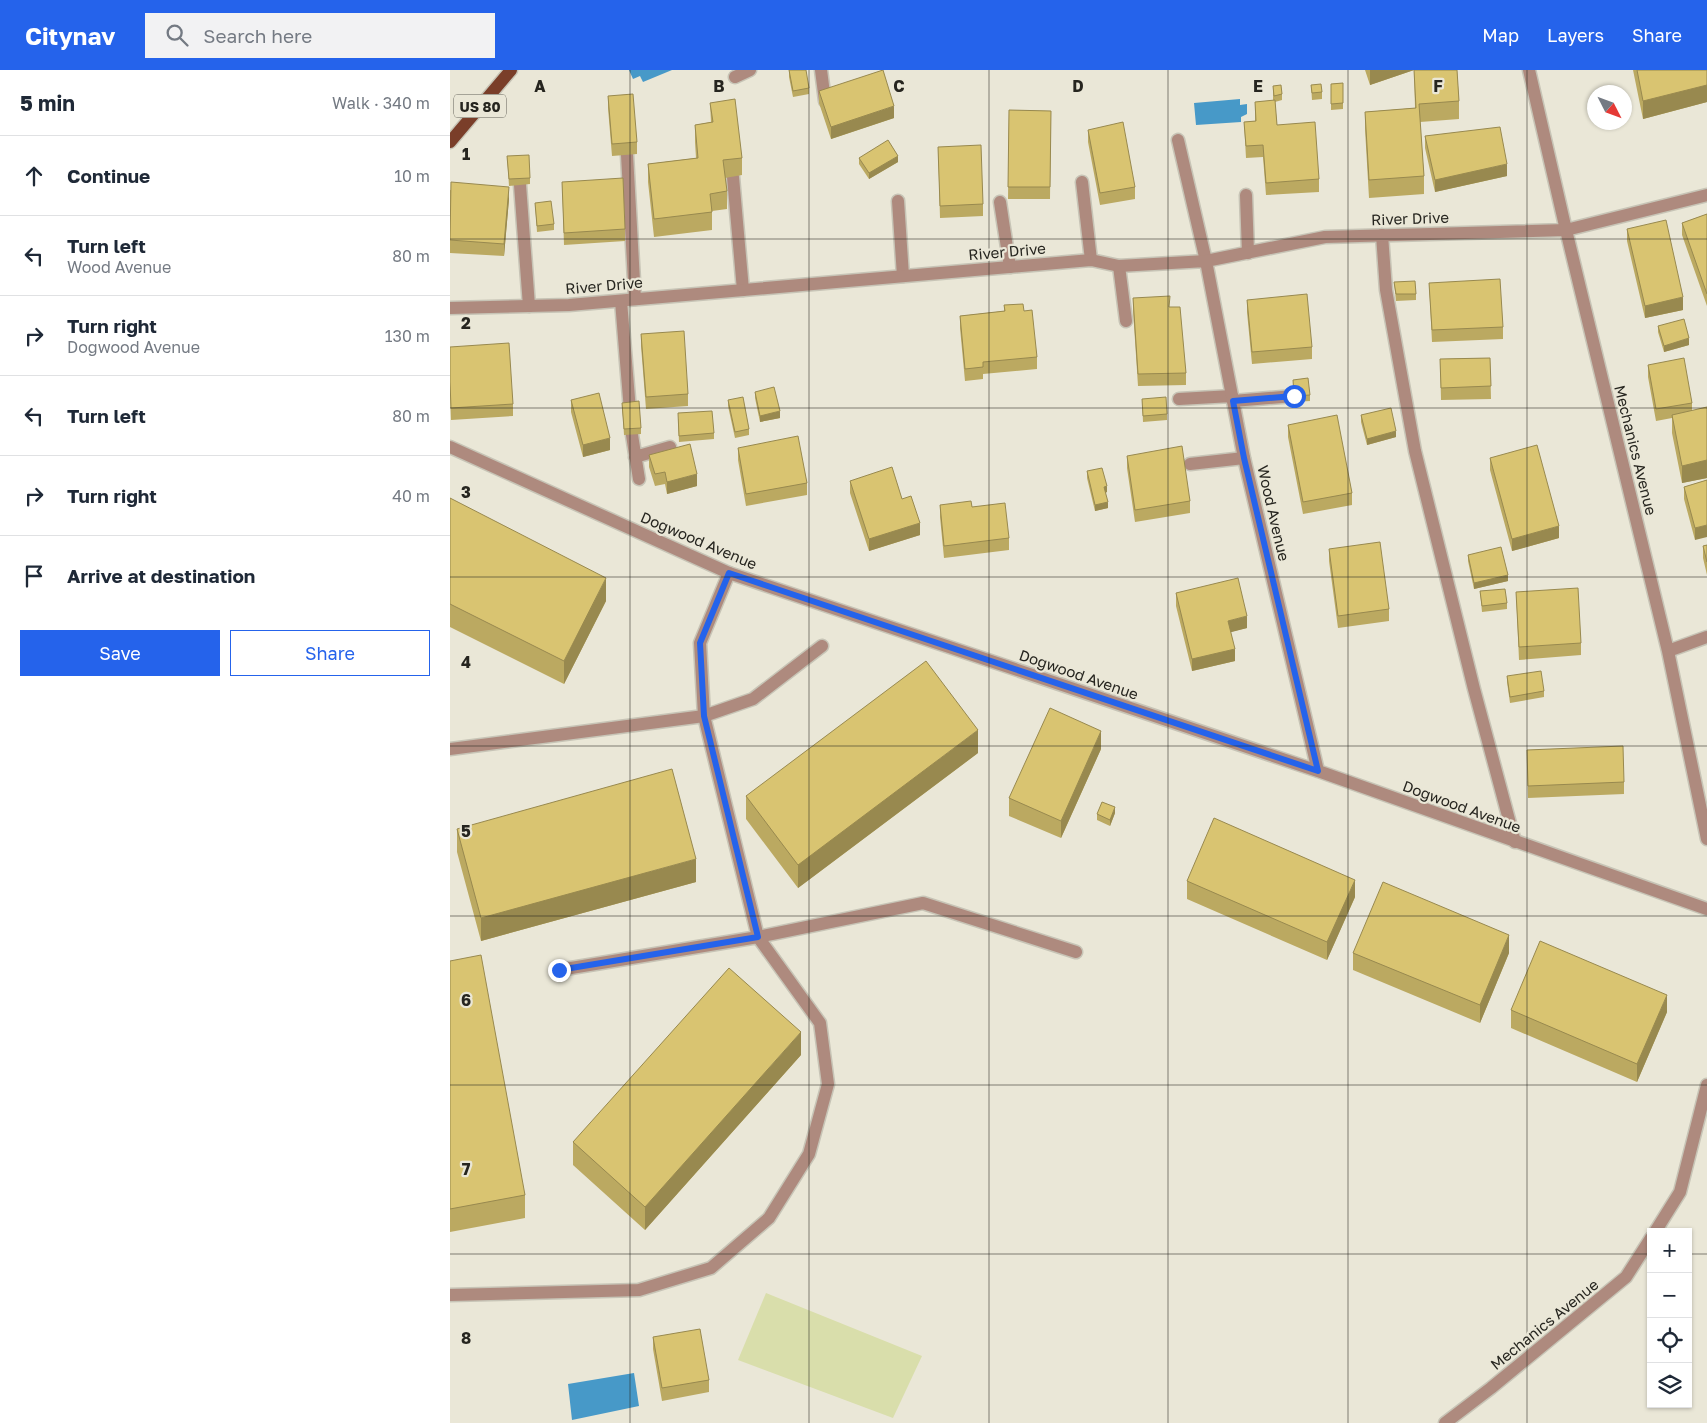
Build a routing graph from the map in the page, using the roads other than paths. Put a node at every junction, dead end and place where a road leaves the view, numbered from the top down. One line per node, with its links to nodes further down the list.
1 (511, 70): 8 (main road, US 80)
2 (750, 70): 5 (street)
3 (822, 70): 6 (street)
4 (1529, 70): 17 (street, Mechanics Avenue)
5 (734, 77)
6 (825, 101)
7 (1178, 140): 21 (street, Wood Avenue)
8 (450, 142)
9 (627, 155): 26 (street)
10 (733, 177): 25 (street)
11 (1082, 182): 20 (street)
12 (520, 185): 28 (street)
13 (1246, 195): 19 (street)
14 (1707, 195): 17 (street, River Drive)
15 (898, 201): 24 (street)
16 (1000, 202): 23 (street)
17 (1566, 230): 18 (street, River Drive); 43 (street, Mechanics Avenue)
18 (1382, 236): 19 (street, River Drive); 48 (street)
19 (1248, 253): 21 (street, River Drive)
20 (1091, 260): 22 (street, River Drive); 23 (street, River Drive)
21 (1206, 261): 22 (street, River Drive); 32 (street, Wood Avenue)
22 (1119, 266): 30 (street)
23 (1010, 267): 24 (street, River Drive)
24 (903, 276): 25 (street, River Drive)
25 (743, 290): 26 (street, River Drive)
26 (635, 299): 27 (street, River Drive)
27 (621, 301): 28 (street, River Drive); 36 (street)
28 (529, 306): 29 (street, River Drive)
29 (450, 308)
30 (1126, 322)
31 (1294, 396): 32 (street)
32 (1233, 398): 33 (street); 37 (street, Wood Avenue)
33 (1180, 399)
34 (450, 447): 40 (street, Dogwood Avenue)
35 (670, 448): 36 (street)
36 (635, 457): 39 (street)
37 (1244, 458): 38 (street); 46 (street, Wood Avenue)
38 (1190, 464)
39 (639, 480)
40 (729, 573): 44 (street); 46 (street, Dogwood Avenue)
41 (1707, 637): 43 (street)
42 (822, 646): 44 (street)
43 (1668, 651): 47 (street, Mechanics Avenue)
44 (704, 716): 45 (street); 50 (street)
45 (450, 749)
46 (1318, 771): 48 (street, Dogwood Avenue)
47 (1707, 839)
48 (1515, 842): 49 (street, Dogwood Avenue)
49 (1707, 909)
50 (758, 937): 51 (street); 52 (street); 56 (street)
51 (1076, 952)
52 (559, 970)
53 (1707, 1085): 54 (street)
54 (1658, 1228)
55 (1647, 1244): 57 (street, Mechanics Avenue)
56 (450, 1295)
57 (1445, 1423)

